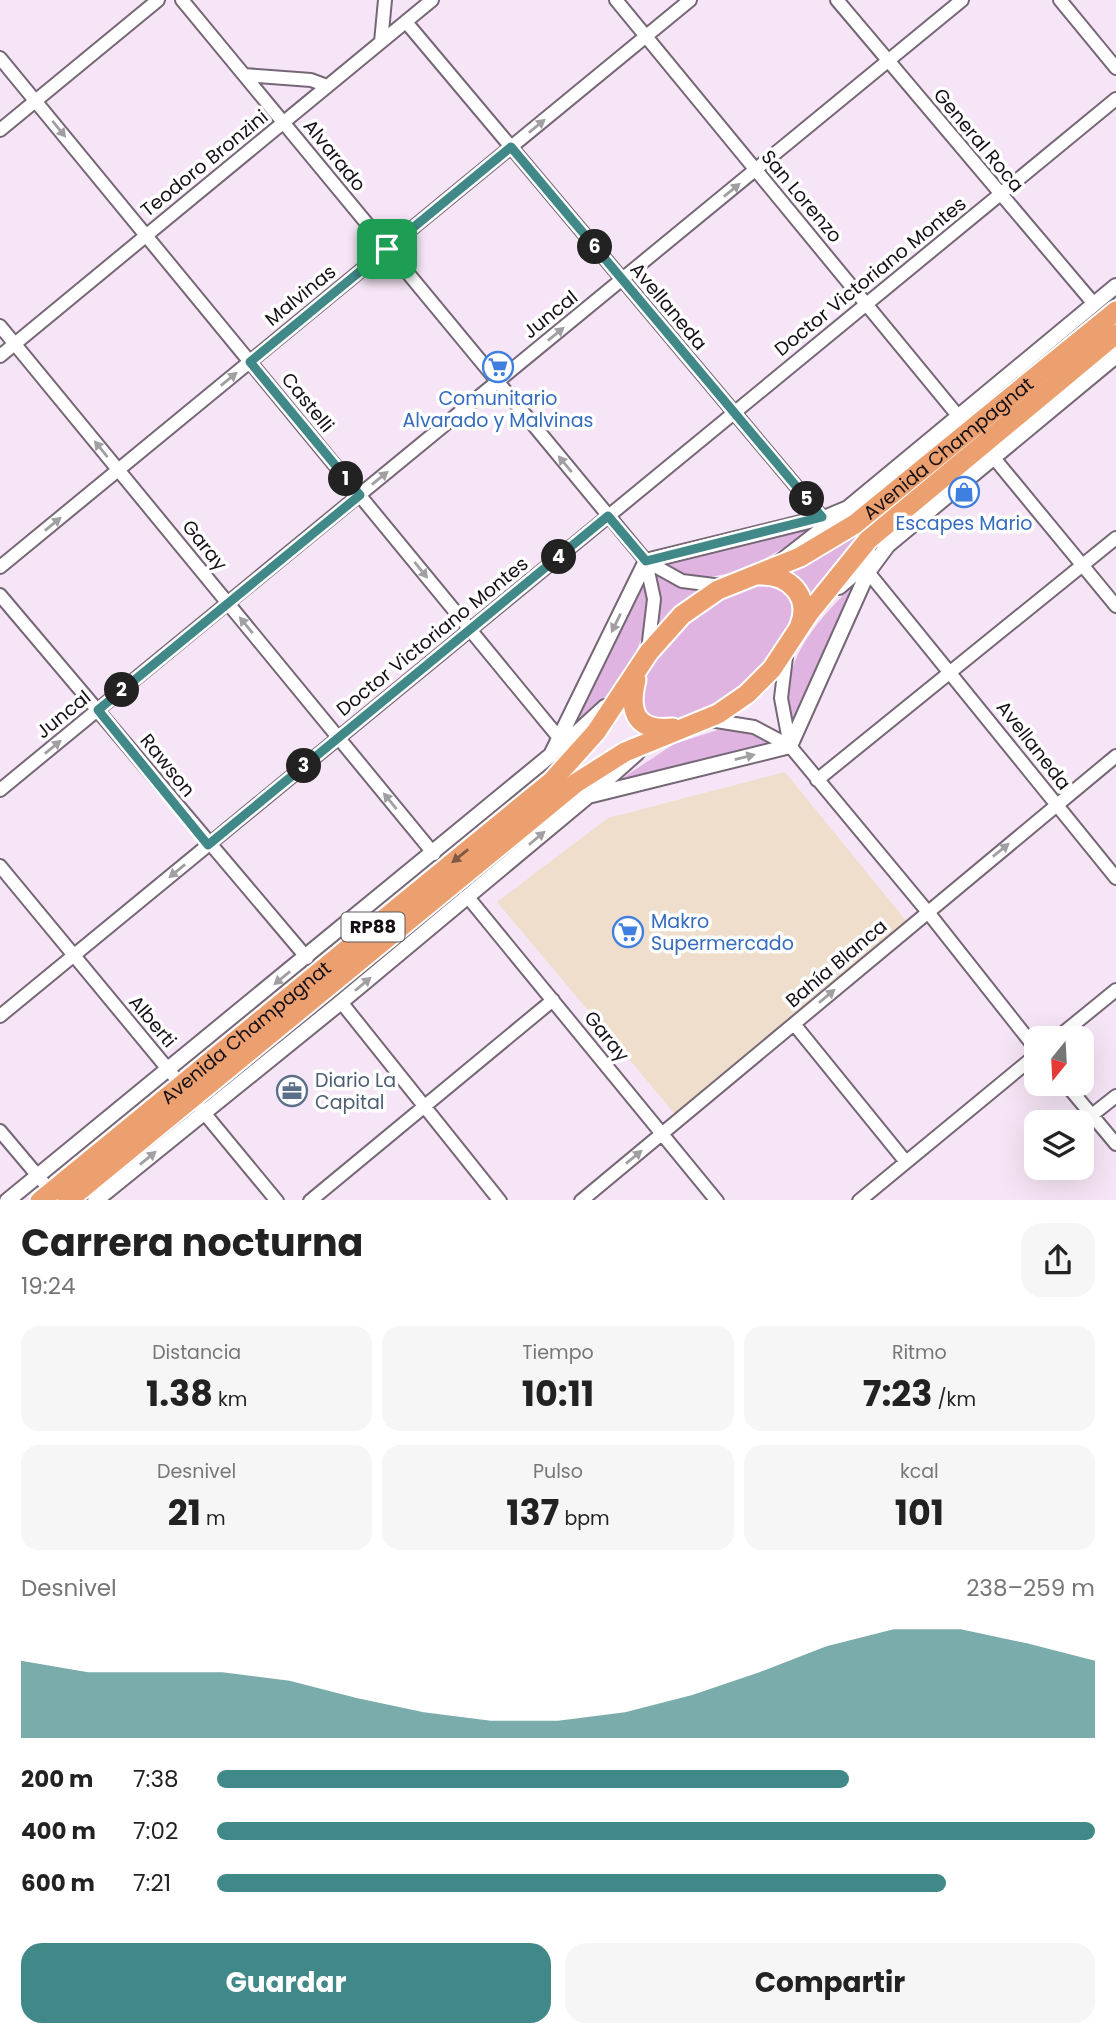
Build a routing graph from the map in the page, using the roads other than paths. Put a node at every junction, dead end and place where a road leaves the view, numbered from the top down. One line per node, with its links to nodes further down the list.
1 (158, 0): 19 (street)
2 (182, 0): 16 (street, Alvarado)
3 (385, 0): 12 (street)
4 (432, 0): 10 (street, Teodoro Bronzini)
5 (616, 0): 11 (street, San Lorenzo)
6 (690, 0): 11 (street, Malvinas)
7 (837, 0): 14 (street, General Roca)
8 (962, 0): 14 (street, Juncal)
9 (1060, 0): 15 (street)
10 (406, 22): 12 (street, Teodoro Bronzini); 22 (street, Avellaneda)
11 (646, 36): 22 (street, Malvinas, one-way to 11); 23 (street, San Lorenzo)
12 (381, 42): 17 (street, Teodoro Bronzini)
13 (0, 58): 19 (street, Castelli)
14 (888, 61): 23 (street, Juncal); 24 (street, General Roca)
15 (1116, 68)
16 (244, 75): 17 (street); 20 (street, Alvarado)
17 (327, 86): 20 (street, Teodoro Bronzini)
18 (1116, 99): 24 (street, Doctor Victoriano Montes)
19 (35, 101): 21 (street); 25 (street, Castelli, one-way to 25)
20 (284, 122): 25 (street, Teodoro Bronzini); 26 (street, Alvarado)
21 (0, 130)
22 (511, 147): 26 (street, Malvinas); 27 (street, Avellaneda)
23 (756, 170): 27 (street, Juncal, one-way to 23); 29 (street, San Lorenzo)
24 (999, 195): 29 (street, Doctor Victoriano Montes); 30 (street, General Roca)
25 (146, 235): 34 (street, Teodoro Bronzini); 37 (street, Castelli)
26 (387, 249): 37 (street, Malvinas); 38 (street, Alvarado)
27 (622, 280): 38 (street, Juncal, one-way to 27); 39 (street, Avellaneda)
28 (1116, 286): 30 (street, Avenida Champagnat)
29 (866, 304): 39 (street, Doctor Victoriano Montes); 40 (street, San Lorenzo)
30 (1094, 304): 40 (street, Avenida Champagnat)
31 (1116, 312): 52 (highway, Avenida Champagnat / RP88)
32 (0, 326): 34 (street, Garay)
33 (1116, 334): 58 (highway, Avenida Champagnat / RP88)
34 (15, 344): 35 (street, Teodoro Bronzini); 42 (street, Garay, one-way to 34)
35 (0, 356)
36 (1116, 356): 41 (street, Avenida Champagnat)
37 (250, 362): 42 (street, Malvinas, one-way to 37); 43 (street, Castelli)
38 (497, 382): 43 (street, Juncal, one-way to 38); 45 (street, Alvarado, one-way to 38)
39 (734, 413): 45 (street, Doctor Victoriano Montes); 46 (street, Avellaneda)
40 (959, 417): 44 (street, Avenida Champagnat)
41 (995, 458): 48 (street, Avenida Champagnat); 50 (street)
42 (118, 470): 51 (street, Malvinas, one-way to 42); 56 (street, Garay)
43 (360, 495): 56 (street, Juncal); 59 (street, Castelli, one-way to 59)
44 (856, 503): 46 (street, Avenida Champagnat); 52 (street, Avenida Champagnat)
45 (608, 516): 49 (street, Alvarado); 59 (street, Doctor Victoriano Montes)
46 (822, 517): 49 (street, Avenida Champagnat)
47 (1116, 538): 50 (street)
48 (888, 545): 53 (street, Avenida Champagnat); 58 (street, Avenida Champagnat)
49 (646, 561): 54 (street, Alvarado); 60 (street); 67 (street, Avenida Champagnat, one-way to 67)
50 (1082, 565): 57 (street); 61 (street)
51 (0, 567)
52 (771, 569): 54 (highway, Avenida Champagnat / RP88)
53 (868, 572): 61 (street, Avellaneda); 68 (street, Avenida Champagnat)
54 (739, 581): 58 (highway); 60 (highway, Avenida Champagnat / RP88)
55 (0, 595): 63 (street, Rawson)
56 (228, 603): 63 (street, Juncal); 66 (street, Garay, one-way to 56)
57 (1116, 606)
58 (800, 627): 64 (highway, Avenida Champagnat / RP88); 68 (street)
59 (470, 629): 66 (street, Doctor Victoriano Montes); 67 (street, Castelli)
60 (643, 664): 62 (highway, Avenida Champagnat / RP88); 64 (highway, RP88)
61 (952, 672): 71 (street); 74 (street, Avellaneda)
62 (627, 688): 69 (street, Avenida Champagnat); 94 (highway, Avenida Champagnat / RP88, one-way to 94)
63 (98, 710): 72 (street, Juncal, one-way to 63); 75 (street, Rawson)
64 (692, 724): 65 (highway, Avenida Champagnat / RP88); 68 (street)
65 (661, 735): 73 (street, Avenida Champagnat); 94 (highway, Avenida Champagnat / RP88)
66 (338, 738): 75 (street, Doctor Victoriano Montes); 76 (street, Garay, one-way to 66)
67 (560, 739): 69 (street, Avenida Champagnat)
68 (790, 746): 71 (street); 73 (street, Avenida Champagnat, one-way to 68)
69 (551, 755): 76 (street, Avenida Champagnat)
70 (1116, 756): 74 (street, Bahía Blanca)
71 (817, 780): 80 (street)
72 (0, 790)
73 (588, 796): 79 (street, Avenida Champagnat, one-way to 73)
74 (1056, 805): 78 (street, Avellaneda); 80 (street, Bahía Blanca, one-way to 74)
75 (208, 845): 81 (street, Doctor Victoriano Montes, one-way to 81); 82 (street, Rawson)
76 (434, 853): 82 (street, Avenida Champagnat)
77 (0, 866): 81 (street, Alberti)
78 (1116, 878)
79 (467, 896): 84 (street, Garay); 85 (street, Avenida Champagnat, one-way to 79)
80 (927, 911): 87 (street, Bahía Blanca, one-way to 80); 89 (street)
81 (74, 956): 86 (street, Doctor Victoriano Montes); 91 (street, Alberti)
82 (307, 958): 91 (street, Avenida Champagnat, one-way to 91)
83 (1116, 990): 88 (street)
84 (553, 1000): 95 (street); 100 (street, Garay)
85 (341, 1002): 94 (street, Avenida Champagnat); 95 (street)
86 (0, 1016)
87 (794, 1024): 100 (street, Bahía Blanca); 102 (street)
88 (1072, 1026)
89 (1024, 1034)
90 (1024, 1065): 102 (street)
91 (169, 1069): 94 (street, Alberti); 103 (street, Avenida Champagnat)
92 (1076, 1096): 96 (street)
93 (1116, 1096): 97 (street)
94 (193, 1098): 104 (highway, Avenida Champagnat / RP88); 106 (street, Avenida Champagnat, one-way to 94); 107 (street, Alberti)
95 (425, 1105): 108 (street); 109 (street)
96 (1088, 1110)
97 (1094, 1113)
98 (1094, 1117): 101 (street)
99 (0, 1131): 103 (street)
100 (662, 1134): 110 (street, Bahía Blanca, one-way to 100); 111 (street, Garay)
101 (1116, 1144)
102 (906, 1162): 112 (street)
103 (37, 1175): 104 (street); 105 (street, Avenida Champagnat)
104 (54, 1198)
105 (7, 1200)
106 (94, 1200)
107 (277, 1200)
108 (310, 1200)
109 (500, 1200)
110 (581, 1200)
111 (717, 1200)
112 (859, 1200)

